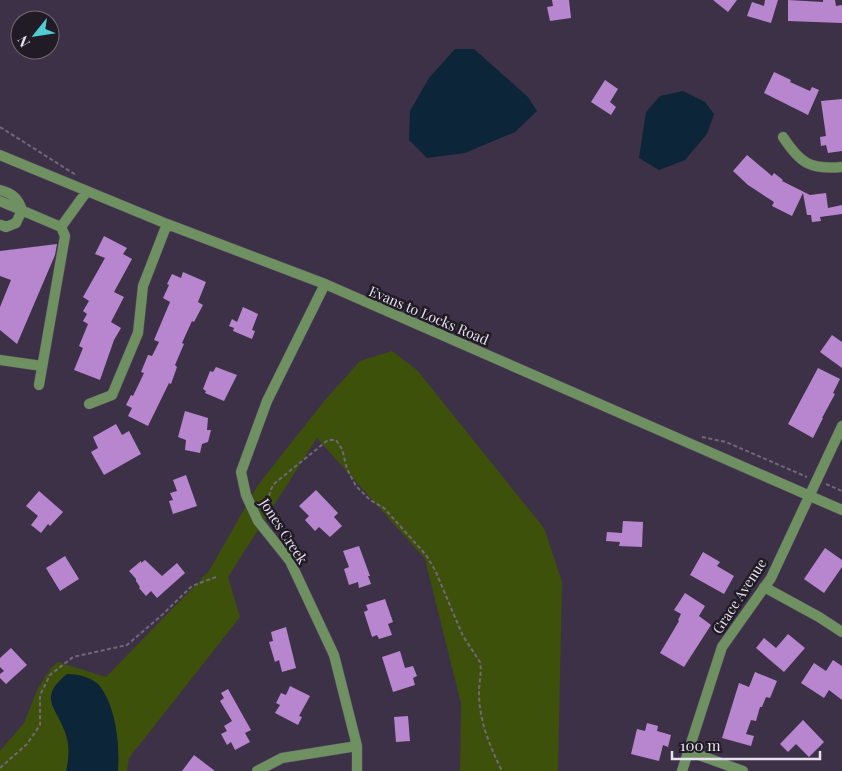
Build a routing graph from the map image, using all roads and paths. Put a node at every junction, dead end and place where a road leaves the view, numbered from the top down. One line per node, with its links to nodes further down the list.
1 (783, 137): 3 (street)
2 (0, 155): 5 (street, Evans to Locks Road)
3 (842, 167)
4 (0, 190): 7 (street)
5 (87, 191): 8 (street, Evans to Locks Road); 10 (street)
6 (0, 201): 7 (street)
7 (22, 210): 9 (street); 10 (street)
8 (167, 224): 11 (street, Evans to Locks Road); 15 (street)
9 (1, 225)
10 (62, 227): 13 (street)
11 (325, 284): 17 (street, Evans to Locks Road); 19 (street, Jones Creek)
12 (0, 360): 13 (street)
13 (42, 366): 14 (street)
14 (39, 385)
15 (89, 404)
16 (842, 426): 17 (street, Grace Avenue)
17 (808, 496): 18 (street, Evans to Locks Road); 21 (street, Grace Avenue)
18 (842, 510)
19 (258, 521): 23 (street, Jones Creek); 28 (path)
20 (216, 577): 25 (path)
21 (764, 588): 22 (street); 24 (street, Grace Avenue)
22 (842, 632)
23 (357, 746): 26 (street); 27 (street, Jones Creek)
24 (688, 751): 29 (street, Grace Avenue); 30 (street)
25 (0, 768)
26 (257, 771)
27 (357, 771)
28 (502, 771)
29 (682, 771)
30 (742, 771)

